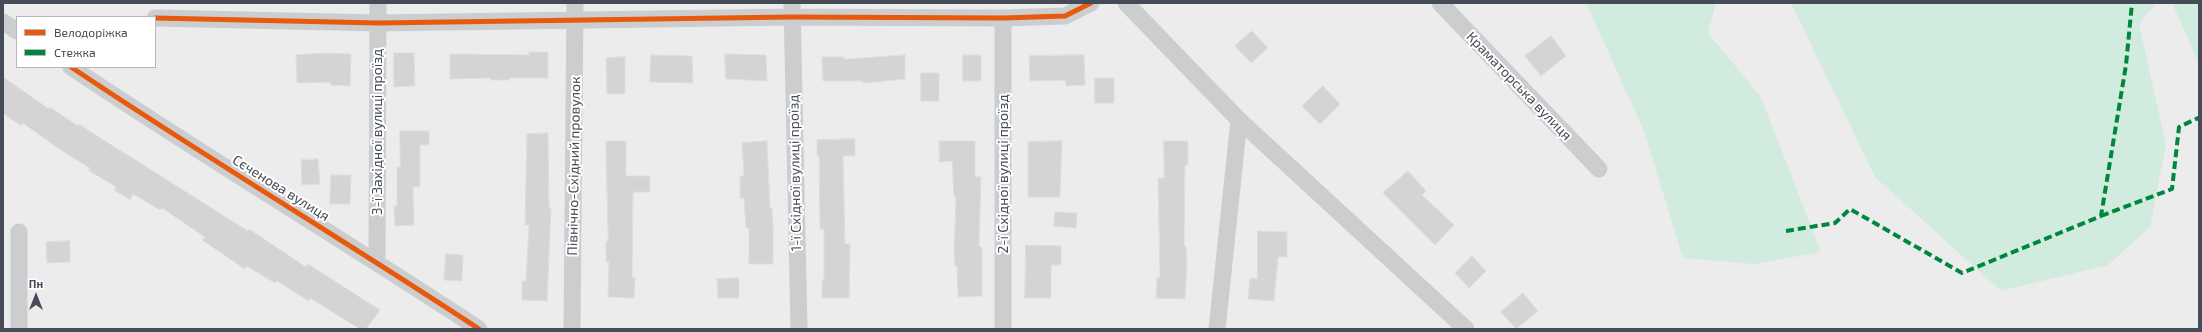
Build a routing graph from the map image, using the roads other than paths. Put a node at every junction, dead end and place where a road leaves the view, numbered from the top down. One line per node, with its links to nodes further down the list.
1 (378, 3): 12 (street, 3-ї Західної вулиці проїзд)
2 (1091, 3): 9 (street)
3 (1126, 3): 15 (street)
4 (1440, 3): 16 (street, Краматорська вулиця)
5 (187, 10): 8 (street); 12 (street)
6 (792, 10): 7 (street); 9 (street); 22 (street, 1-ї Східної вулиці проїзд)
7 (575, 11): 12 (street); 21 (street, Північно-Східний провулок)
8 (156, 18)
9 (1003, 18): 23 (street, 2-ї Східної вулиці проїзд)
10 (16, 20): 11 (street)
11 (3, 21): 13 (street)
12 (378, 23): 18 (street, 3-ї Західної вулиці проїзд)
13 (16, 30)
14 (72, 68): 18 (street, Сєченова вулиця)
15 (1239, 120): 24 (street); 25 (street)
16 (1599, 169)
17 (19, 232): 19 (street)
18 (377, 261): 20 (street, Сєченова вулиця)
19 (19, 329)
20 (479, 329)
21 (572, 329)
22 (799, 329)
23 (1003, 329)
24 (1217, 329)
25 (1466, 329)

